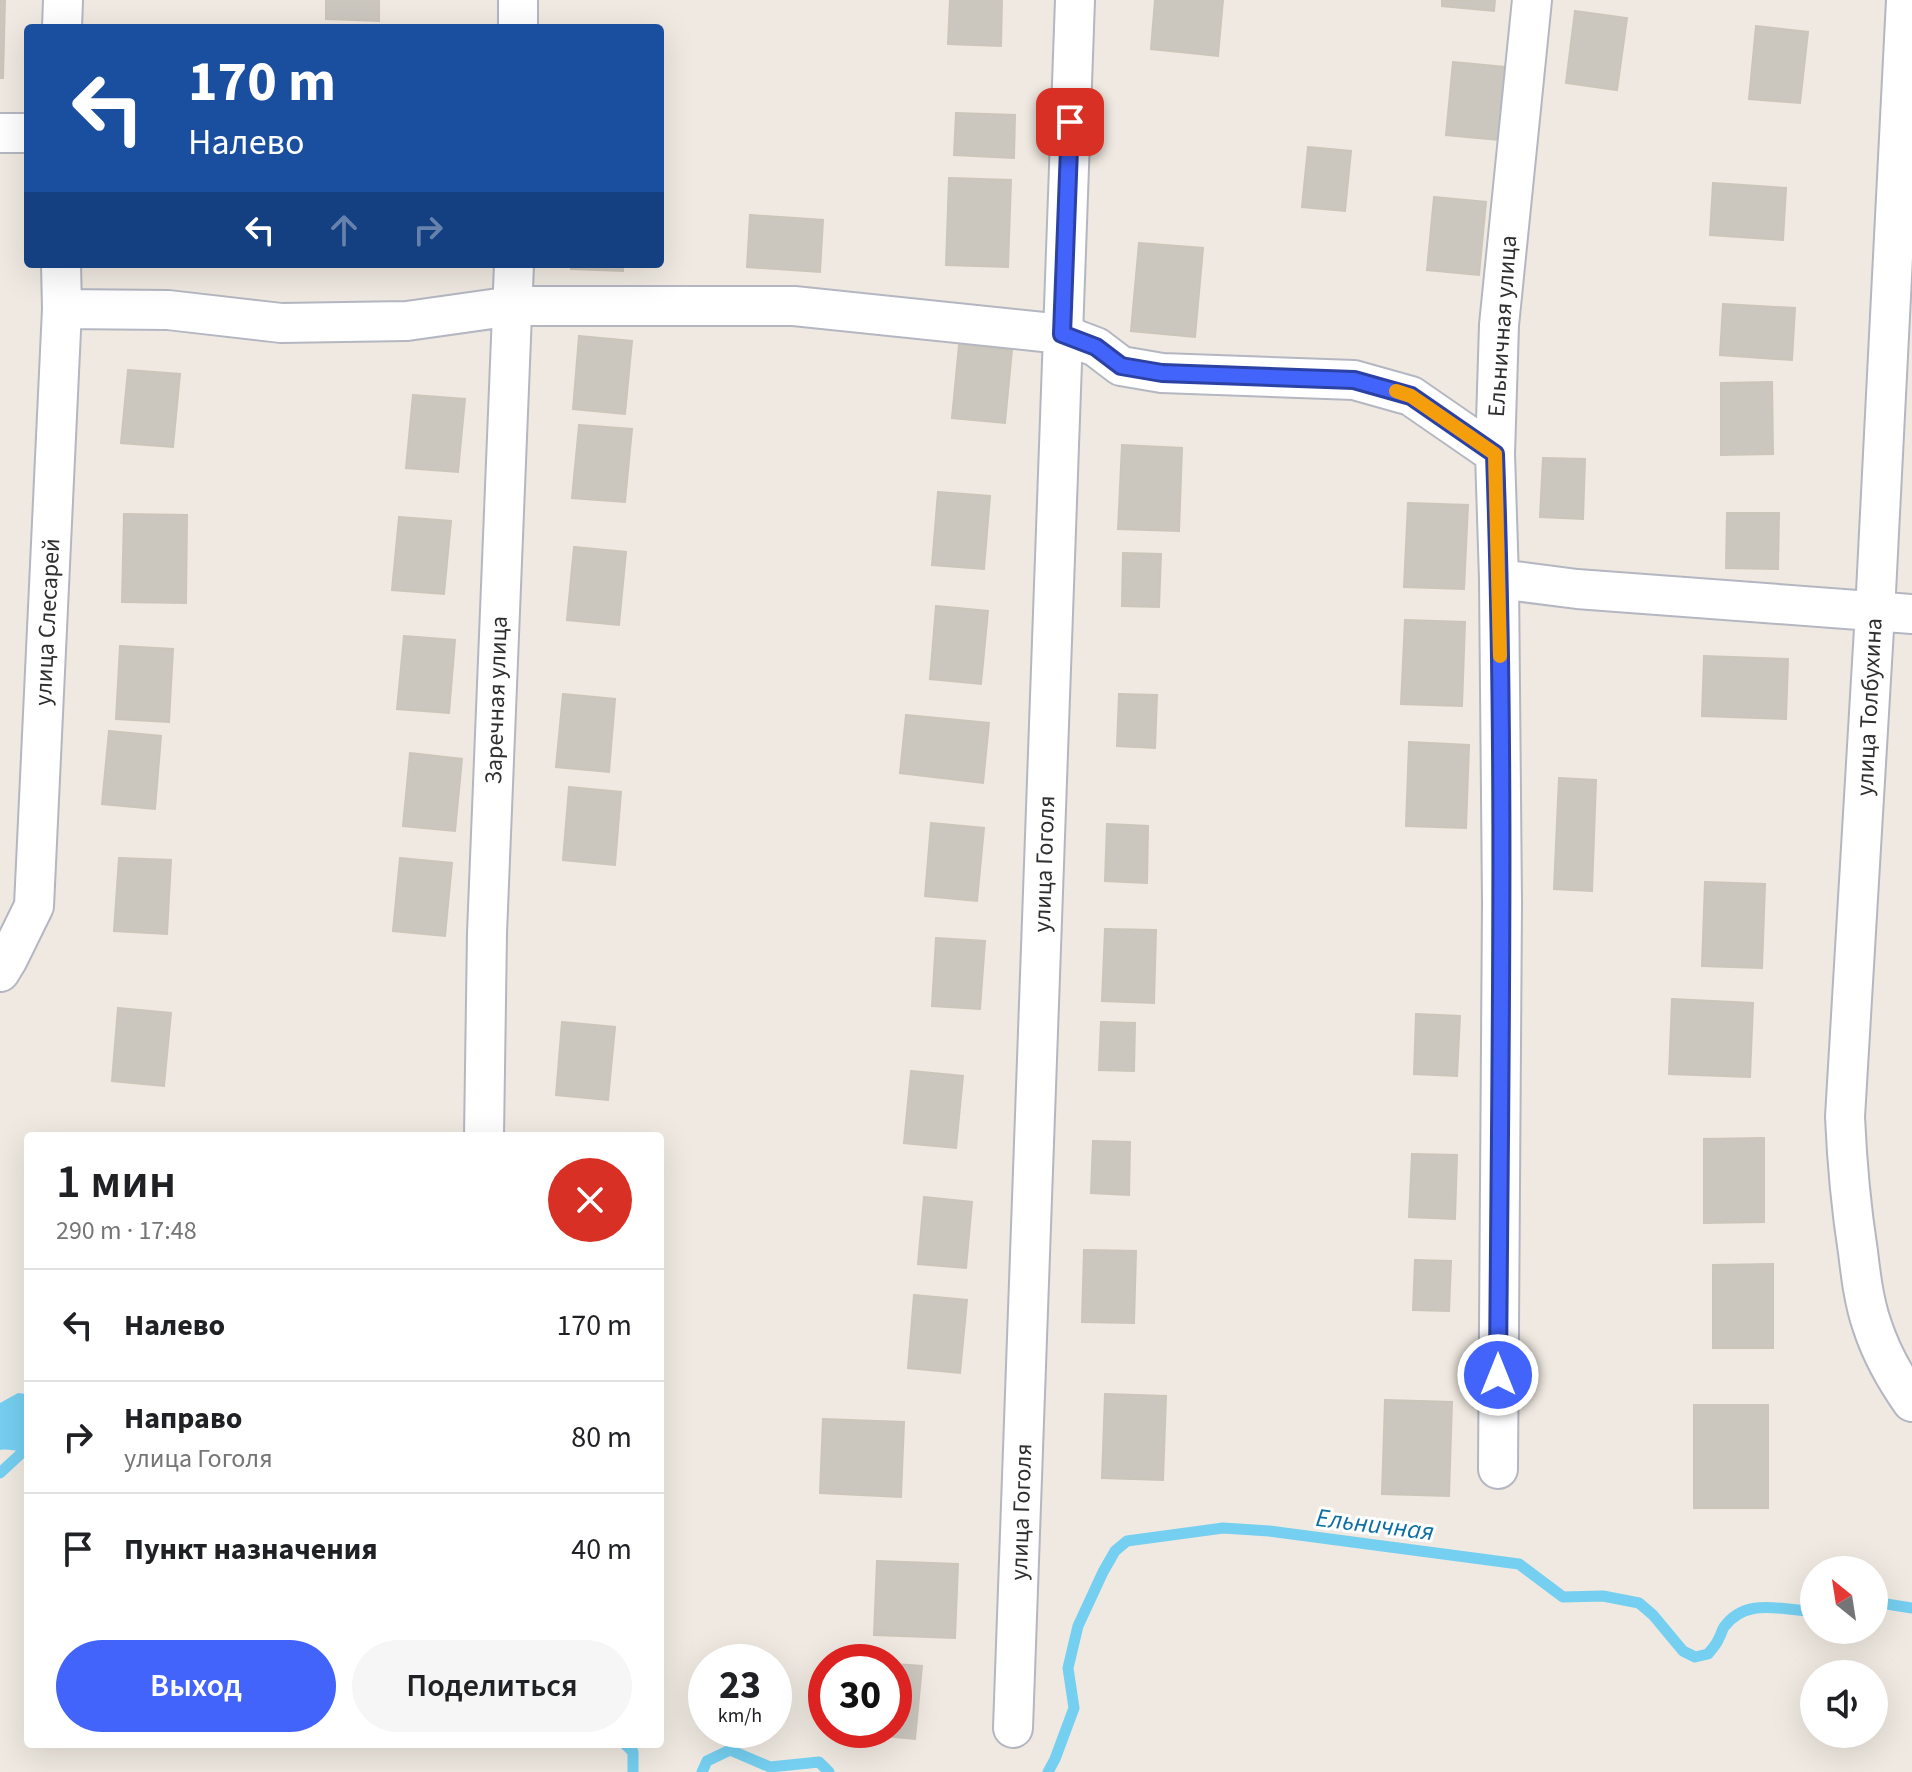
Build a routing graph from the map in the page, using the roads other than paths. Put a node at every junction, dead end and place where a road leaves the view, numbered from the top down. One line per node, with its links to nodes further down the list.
1 (63, 0): 6 (street)
2 (518, 0): 7 (street)
3 (1075, 0): 14 (street, улица Гоголя)
4 (1532, 0): 15 (street, Ельничная улица)
5 (1906, 0): 17 (street, улица Толбухина)
6 (62, 24)
7 (518, 24)
8 (0, 133): 9 (street)
9 (24, 133)
10 (61, 268): 13 (street, улица Слесарей)
11 (514, 268): 12 (street, Заречная улица)
12 (513, 306): 13 (street); 14 (street); 20 (street, Заречная улица)
13 (62, 309): 19 (street, улица Слесарей)
14 (1062, 334): 15 (street); 23 (street, улица Гоголя)
15 (1495, 454): 16 (street, Ельничная улица)
16 (1499, 579): 17 (street); 22 (street, Ельничная улица)
17 (1875, 612): 18 (street); 21 (street, улица Толбухина)
18 (1912, 614)
19 (0, 972)
20 (484, 1132)
21 (1912, 1402)
22 (1498, 1469)
23 (1013, 1728)

